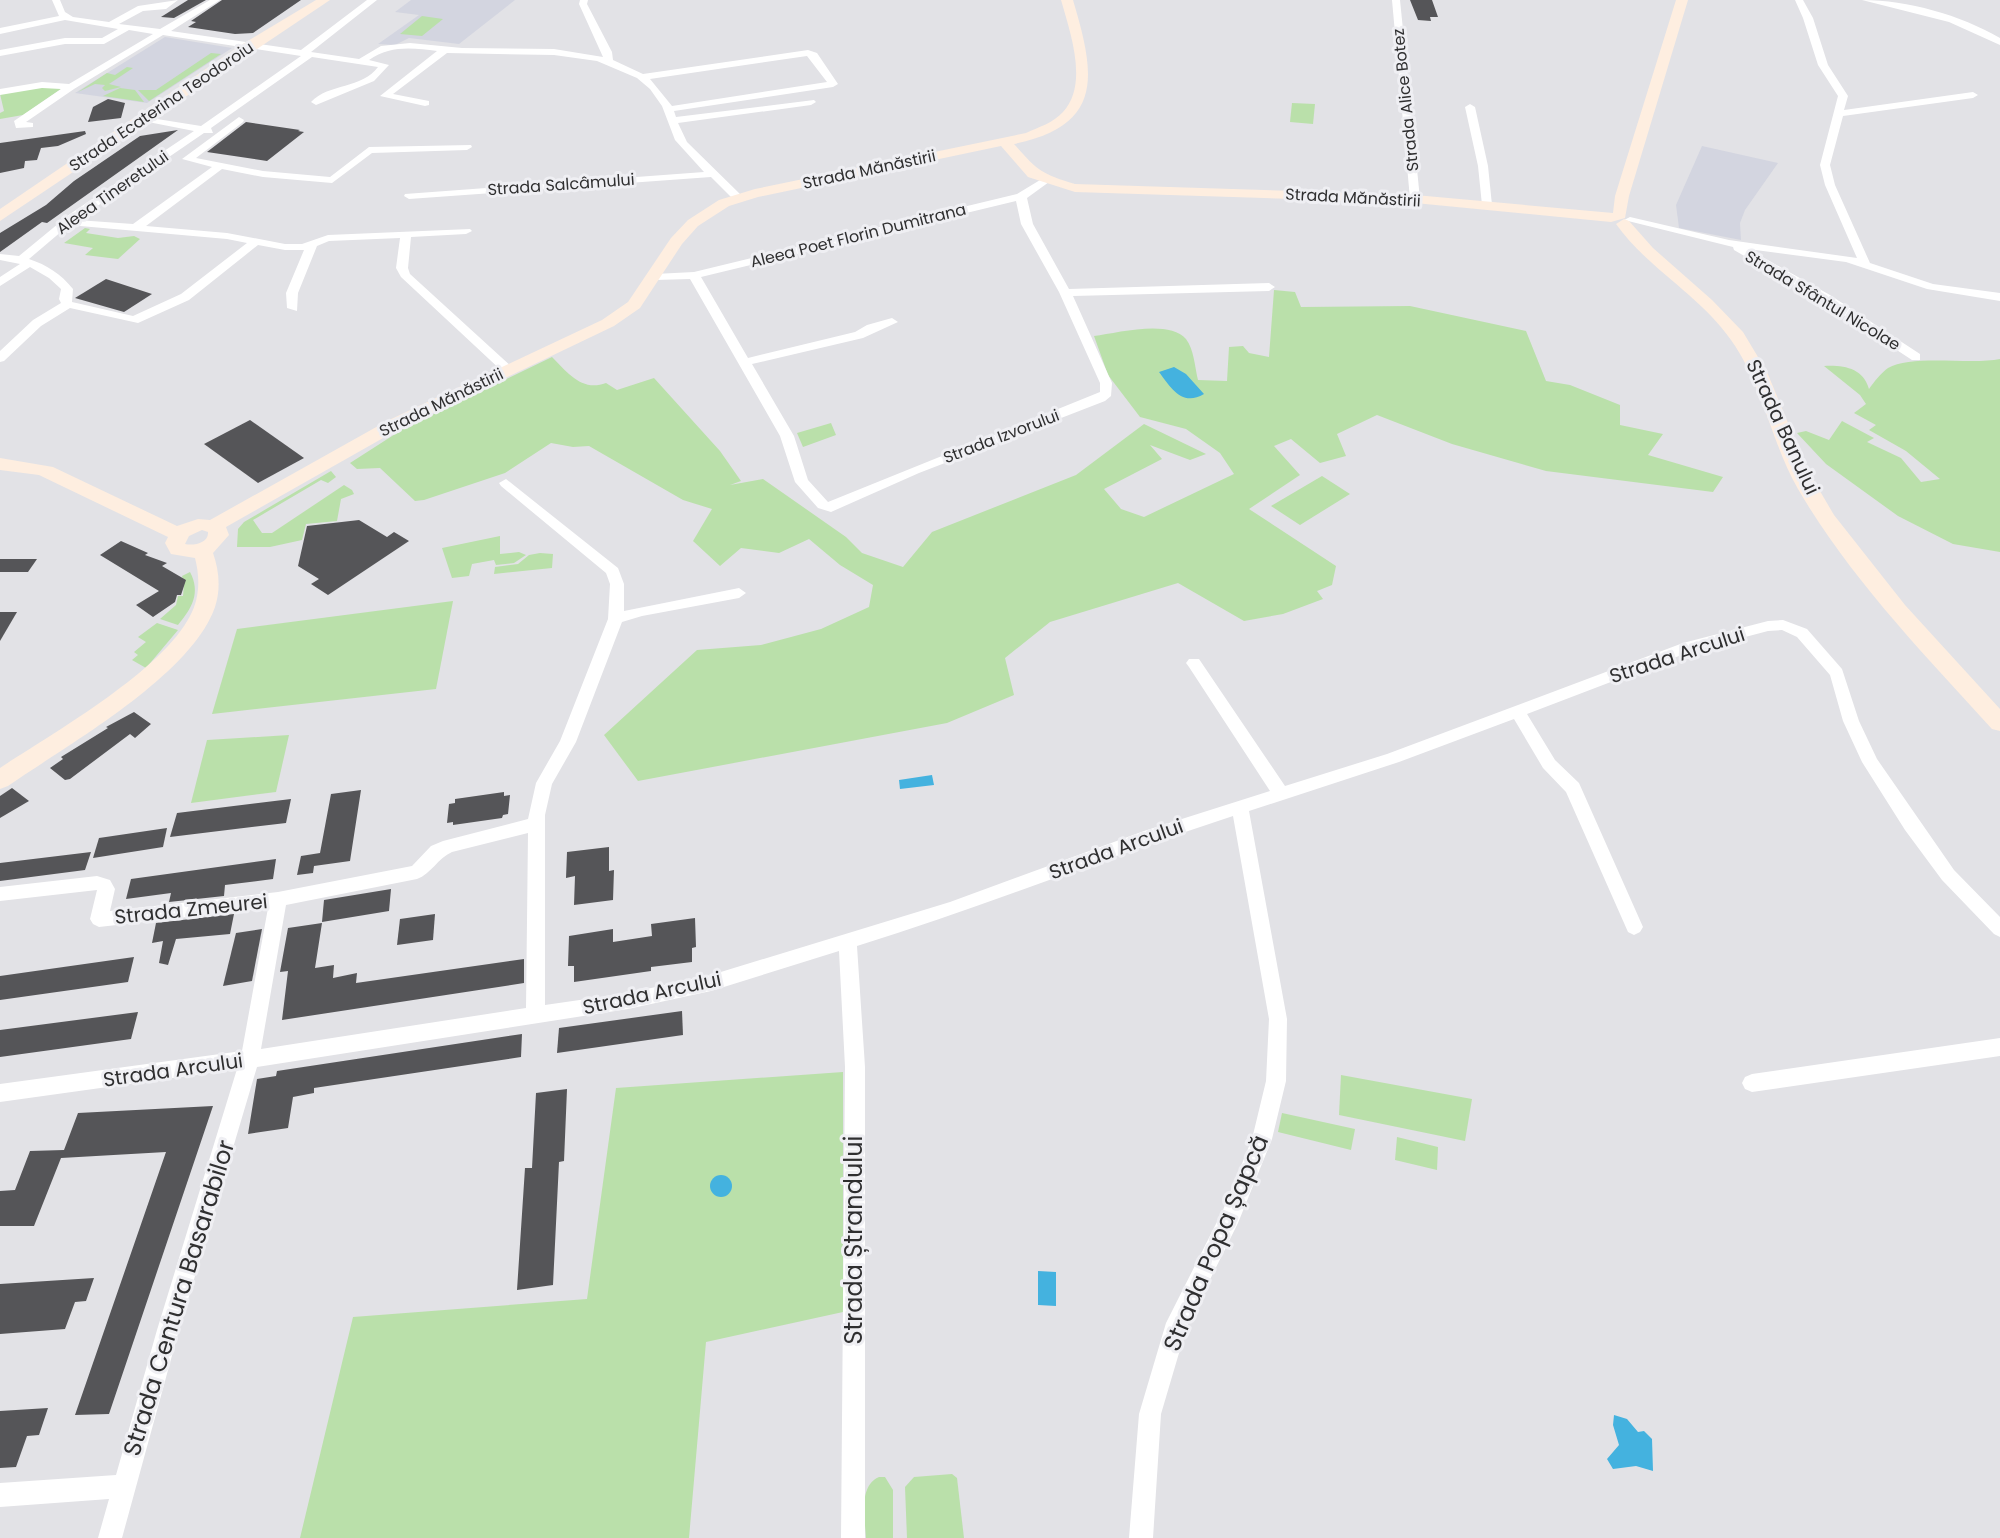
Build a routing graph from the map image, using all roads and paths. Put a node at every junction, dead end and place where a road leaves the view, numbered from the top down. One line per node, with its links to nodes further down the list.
1 (56, 0): 12 (street)
2 (174, 0): 13 (street)
3 (216, 0): 16 (street)
4 (324, 0): 18 (street, Strada Ecaterina Teodoroiu)
5 (373, 0): 21 (street)
6 (584, 0): 23 (street)
7 (1067, 0): 40 (street)
8 (1396, 0): 48 (street, Strada Alice Botez)
9 (1682, 0): 51 (street)
10 (1799, 0): 33 (street)
11 (1866, 0): 17 (street)
12 (66, 17): 13 (street); 15 (street)
13 (110, 25): 14 (street)
14 (128, 27): 16 (street); 20 (street)
15 (0, 32)
16 (162, 33): 18 (street); 25 (street)
17 (2000, 42)
18 (249, 46): 21 (street); 34 (street, Strada Ecaterina Teodoroiu)
19 (446, 49): 22 (street); 23 (street); 30 (street)
20 (0, 53)
21 (305, 54): 22 (street); 38 (street, Aleea Tineretului)
22 (362, 61): 28 (street)
23 (608, 62): 24 (street)
24 (642, 77): 32 (street); 32 (street)
25 (71, 87): 26 (street); 37 (street)
26 (0, 92)
27 (1973, 95): 33 (street)
28 (315, 102)
29 (810, 102): 36 (street)
30 (425, 103)
31 (1470, 107): 49 (street)
32 (669, 109): 36 (street)
33 (1837, 114): 61 (street)
34 (142, 118): 38 (street, Aleea Tineretului); 50 (street, Strada Ecaterina Teodoroiu)
35 (240, 120): 39 (street, Aleea Tineretului)
36 (672, 121): 43 (street)
37 (29, 125)
38 (204, 129): 39 (street, Aleea Tineretului); 52 (street, Aleea Tineretului)
39 (220, 134): 42 (street, Aleea Tineretului)
40 (1004, 141): 44 (street, Strada Mănăstirii); 47 (street, Strada Mănăstirii)
41 (467, 147): 42 (street, Aleea Tineretului)
42 (220, 166): 53 (street)
43 (714, 174): 45 (street, Strada Salcâmului); 47 (street)
44 (1045, 180): 46 (street); 48 (street, Strada Mănăstirii)
45 (409, 196)
46 (1021, 197): 62 (street, Aleea Poet Florin Dumitrana); 66 (street, Strada Izvorului)
47 (738, 198): 63 (street, Strada Mănăstirii)
48 (1415, 199): 49 (street, Strada Mănăstirii)
49 (1487, 206): 51 (street, Strada Mănăstirii)
50 (0, 216)
51 (1621, 219): 57 (street, Strada Mănăstirii); 86 (street, Strada Banului)
52 (67, 222): 53 (street); 60 (street, Aleea Tineretului)
53 (135, 228): 56 (street)
54 (466, 231): 55 (street)
55 (406, 235): 58 (street); 76 (street)
56 (255, 242): 58 (street); 68 (street)
57 (1729, 243): 61 (street, Strada Mănăstirii); 73 (street, Strada Sfântul Nicolae)
58 (312, 245): 69 (street)
59 (0, 257): 60 (street)
60 (26, 261): 64 (street, Aleea Tineretului); 68 (street)
61 (1865, 264): 67 (street, Strada Mănăstirii)
62 (694, 275): 63 (street, Aleea Poet Florin Dumitrana); 75 (street, Strada Izvorului)
63 (655, 277): 76 (street, Strada Mănăstirii)
64 (0, 282)
65 (1269, 287): 66 (street)
66 (1065, 292): 75 (street, Strada Izvorului)
67 (2000, 297)
68 (68, 304): 72 (street)
69 (292, 308)
70 (892, 322): 75 (street)
71 (0, 342): 72 (street)
72 (14, 343): 74 (street)
73 (1916, 357)
74 (0, 358)
75 (745, 362)
76 (508, 370): 79 (street, Strada Mănăstirii)
77 (0, 464): 80 (street)
78 (506, 483): 83 (street)
79 (213, 525): 80 (street, Strada Mănăstirii); 81 (street)
80 (179, 535): 81 (street)
81 (202, 550): 87 (street)
82 (739, 593): 83 (street)
83 (616, 619): 90 (street)
84 (1194, 663): 88 (street)
85 (1517, 711): 88 (street, Strada Arcului); 93 (street); 94 (street, Strada Arcului)
86 (2000, 723)
87 (0, 780)
88 (1281, 793): 89 (street, Strada Arcului)
89 (1240, 806): 95 (street, Strada Arcului); 105 (street, Strada Popa Șapcă)
90 (536, 824): 92 (street, Strada Zmeurei); 96 (street)
91 (0, 894): 92 (street, Strada Zmeurei)
92 (278, 899): 98 (street, Strada Zmeurei)
93 (1634, 927)
94 (2000, 929)
95 (848, 942): 96 (street, Strada Arcului); 104 (street, Strada Ștrandului)
96 (536, 1015): 98 (street, Strada Arcului)
97 (2000, 1047): 99 (street)
98 (250, 1059): 100 (street, Strada Arcului); 101 (street, Strada Centura Basarabilor)
99 (1752, 1083)
100 (0, 1094)
101 (123, 1486): 102 (street); 103 (street, Strada Centura Basarabilor)
102 (0, 1495)
103 (110, 1538)
104 (852, 1538)
105 (1141, 1538)

